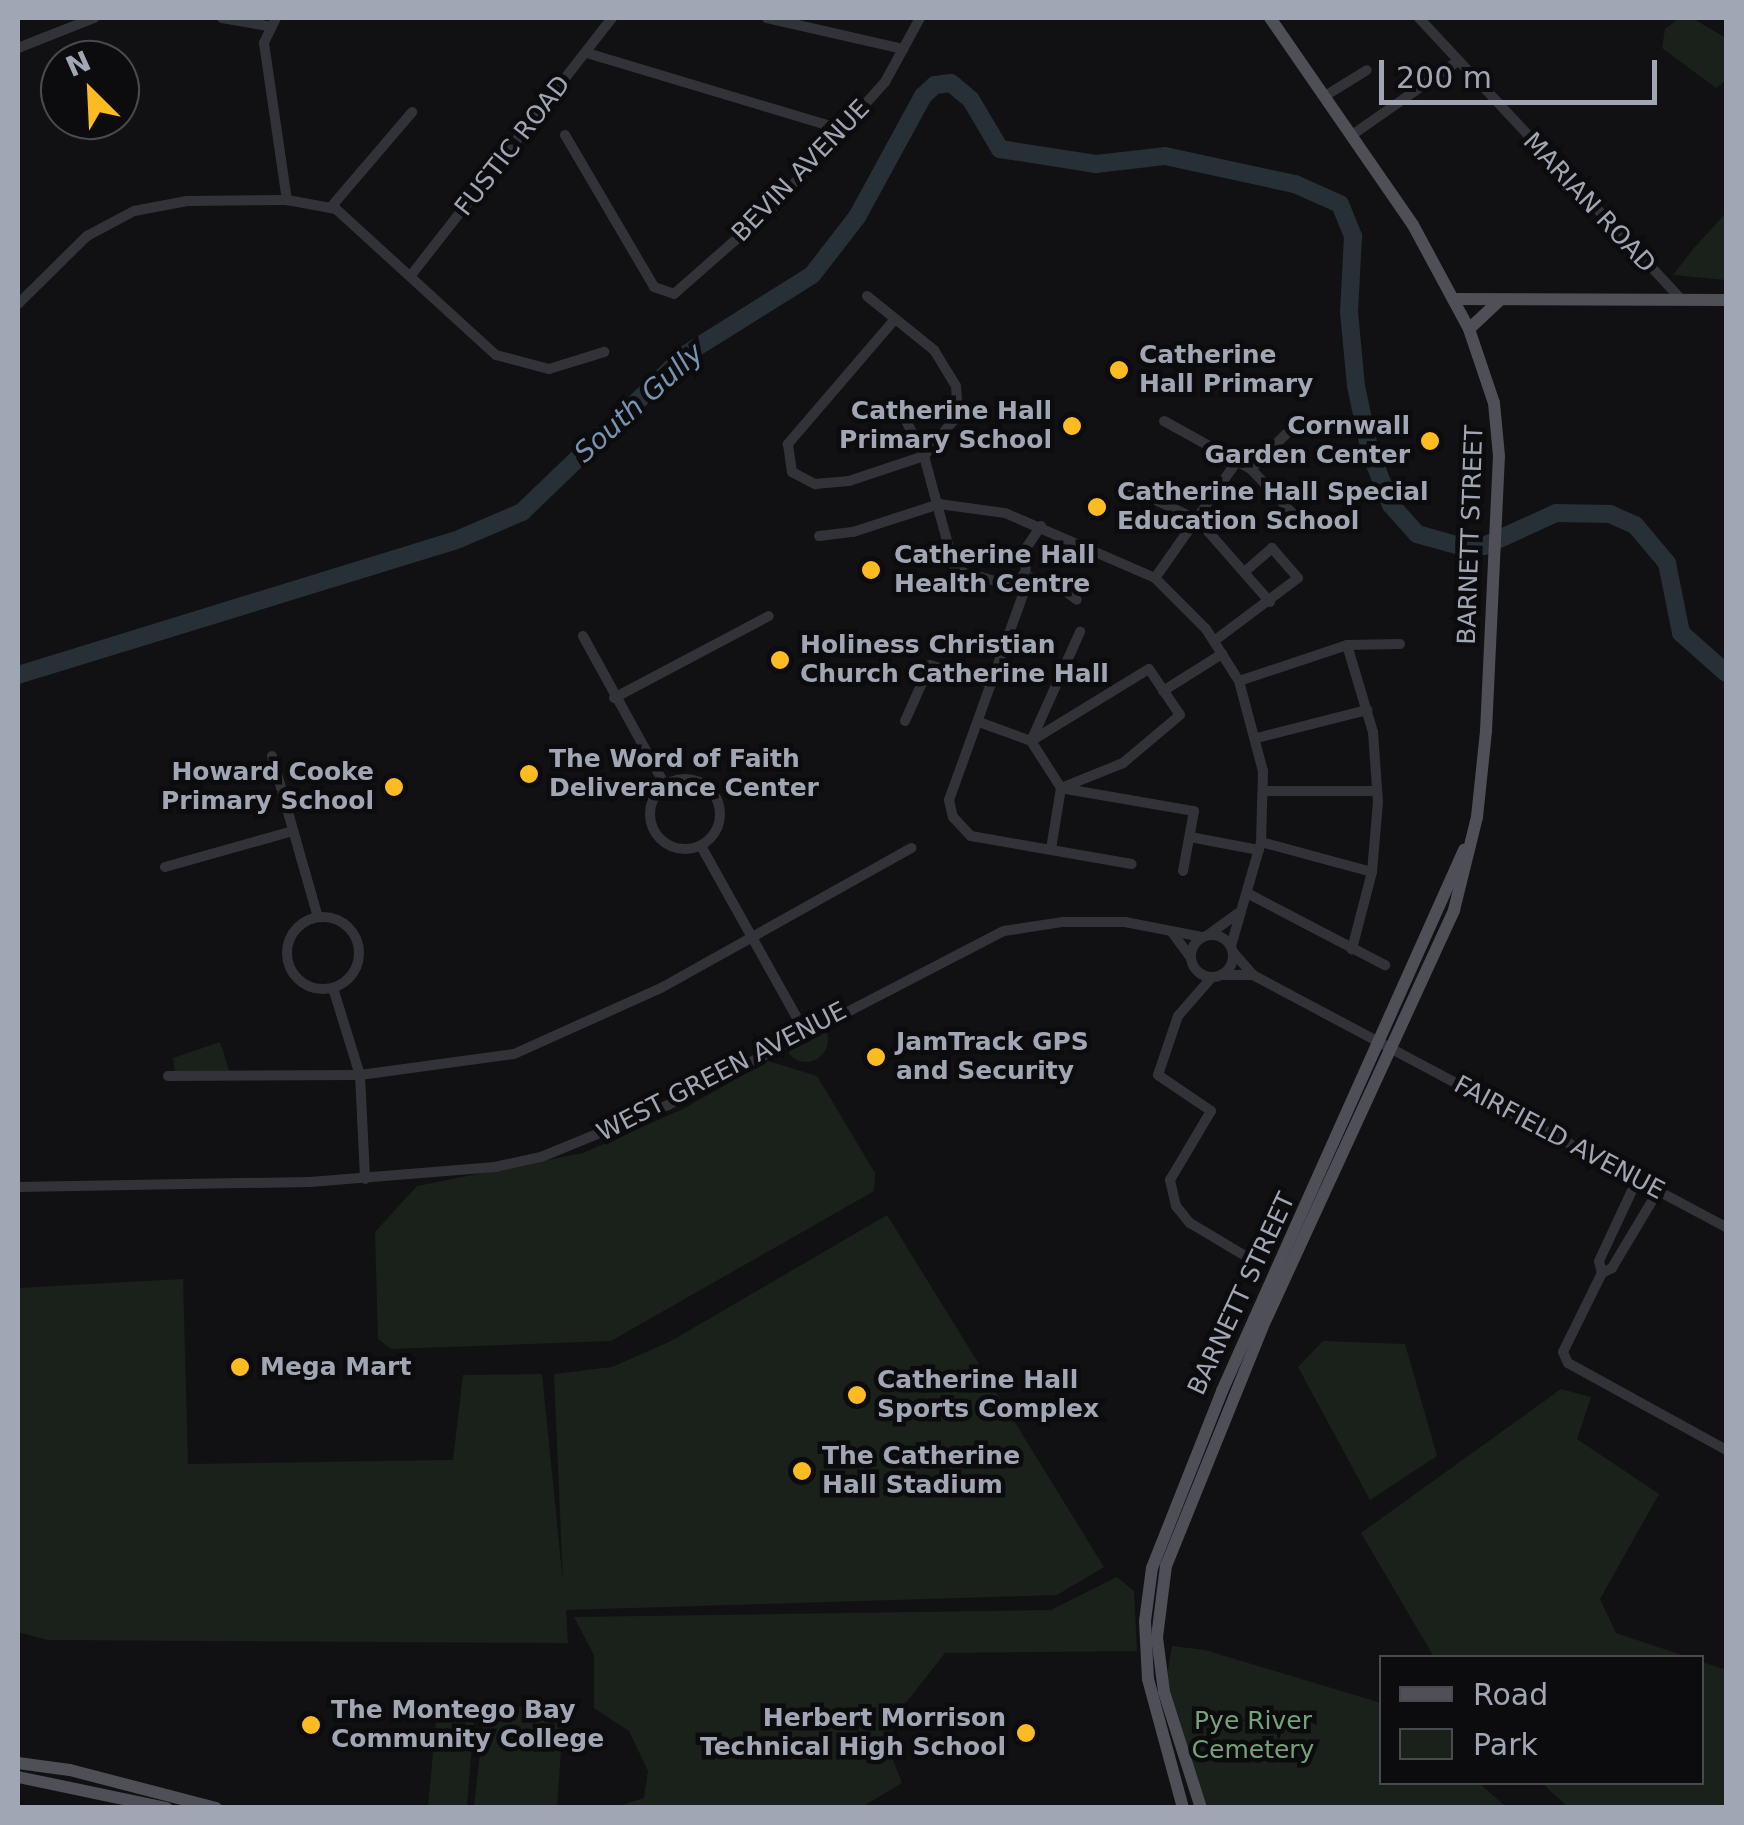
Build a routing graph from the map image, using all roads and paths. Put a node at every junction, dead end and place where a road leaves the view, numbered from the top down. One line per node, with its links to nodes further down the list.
1 (94, 18): 9 (street)
2 (222, 18): 8 (street)
3 (612, 18): 11 (street, FUSTIC ROAD)
4 (767, 18): 10 (street)
5 (920, 18): 10 (street, BEVIN AVENUE)
6 (1270, 18): 14 (main road, BARNETT STREET)
7 (1420, 18): 12 (street, MARIAN ROAD)
8 (272, 22): 19 (street)
9 (18, 48)
10 (904, 49): 16 (street, BEVIN AVENUE)
11 (586, 53): 16 (street); 21 (street, FUSTIC ROAD)
12 (1458, 62): 18 (street); 25 (street, MARIAN ROAD)
13 (1367, 70): 14 (street)
14 (1325, 96): 18 (main road, BARNETT STREET)
15 (412, 112): 20 (street)
16 (843, 130): 17 (street, BEVIN AVENUE)
17 (565, 135)
18 (1352, 135): 23 (main road, BARNETT STREET)
19 (287, 200): 20 (street); 27 (street)
20 (331, 207): 21 (street)
21 (412, 274): 30 (street)
22 (867, 296): 28 (street)
23 (1452, 298): 24 (main road); 29 (main road, BARNETT STREET)
24 (1502, 299): 25 (main road); 29 (main road)
25 (1681, 299): 26 (main road)
26 (1726, 300)
27 (18, 304)
28 (894, 318): 34 (street); 34 (street)
29 (1469, 330): 95 (main road, BARNETT STREET)
30 (604, 352)
31 (1164, 421): 35 (street)
32 (907, 422): 34 (street)
33 (1286, 434): 36 (street)
34 (924, 456): 38 (street)
35 (1238, 460): 36 (street); 40 (street)
36 (1252, 469): 39 (street)
37 (1126, 486): 40 (street)
38 (939, 504): 41 (street); 42 (street); 46 (street)
39 (1295, 516)
40 (1198, 520): 43 (street); 45 (street)
41 (1041, 526): 44 (street); 45 (street)
42 (819, 536)
43 (1244, 572): 48 (street); 48 (street)
44 (1023, 575): 46 (street); 47 (street)
45 (1155, 578): 52 (street)
46 (1026, 589): 57 (street)
47 (1077, 600)
48 (1270, 602): 52 (street)
49 (769, 616): 59 (street)
50 (1080, 632): 64 (street)
51 (583, 636): 59 (street)
52 (1214, 640): 55 (street)
53 (1400, 644): 54 (street)
54 (1347, 645): 56 (street); 60 (street)
55 (1222, 654): 56 (street); 58 (street)
56 (1238, 681): 63 (street)
57 (992, 684): 61 (street); 62 (street)
58 (1164, 691): 64 (street); 67 (street)
59 (614, 698): 66 (street)
60 (1367, 710): 63 (street); 69 (street)
61 (904, 721)
62 (979, 722): 64 (street); 75 (street)
63 (1258, 738): 68 (street)
64 (1031, 742): 67 (street)
65 (272, 756): 70 (street)
66 (664, 785): 72 (street); 72 (street)
67 (1060, 788): 71 (street); 75 (street)
68 (1264, 791): 69 (street); 73 (street)
69 (1377, 791): 79 (street)
70 (293, 831): 77 (street); 82 (street)
71 (1190, 837): 73 (street); 78 (street)
72 (701, 846): 85 (street)
73 (1260, 846): 79 (street); 80 (street)
74 (911, 848): 85 (street)
75 (1050, 849): 76 (street)
76 (1132, 864)
77 (166, 866)
78 (1183, 871)
79 (1372, 872): 87 (street)
80 (1247, 893): 81 (street); 87 (street)
81 (1238, 913): 84 (street); 86 (street)
82 (318, 917): 92 (street); 92 (street)
83 (1172, 932): 84 (street, WEST GREEN AVENUE); 88 (street); 94 (street, WEST GREEN AVENUE)
84 (1205, 936): 86 (street, WEST GREEN AVENUE); 88 (street)
85 (752, 938): 94 (street); 97 (street)
86 (1232, 949): 90 (street); 91 (street)
87 (1352, 949): 89 (street)
88 (1192, 963): 91 (street); 93 (street)
89 (1384, 966)
90 (1253, 975): 91 (street); 95 (street)
91 (1217, 976): 93 (street)
92 (332, 988): 97 (street)
93 (1194, 993): 103 (street)
94 (804, 1032): 98 (street, WEST GREEN AVENUE)
95 (1386, 1046): 99 (street, FAIRFIELD AVENUE); 110 (main road, BARNETT STREET); 111 (main road, BARNETT STREET)
96 (168, 1076): 97 (street)
97 (360, 1076): 98 (street)
98 (365, 1179): 100 (street, WEST GREEN AVENUE)
99 (1638, 1180): 101 (street, FAIRFIELD AVENUE); 104 (street)
100 (18, 1187)
101 (1658, 1190): 102 (street, FAIRFIELD AVENUE); 104 (street)
102 (1726, 1227)
103 (1242, 1254)
104 (1602, 1273): 105 (street)
105 (1726, 1450)
106 (22, 1761): 109 (main road)
107 (18, 1777): 108 (main road)
108 (166, 1808)
109 (216, 1808)
110 (1182, 1808)
111 (1201, 1808)

